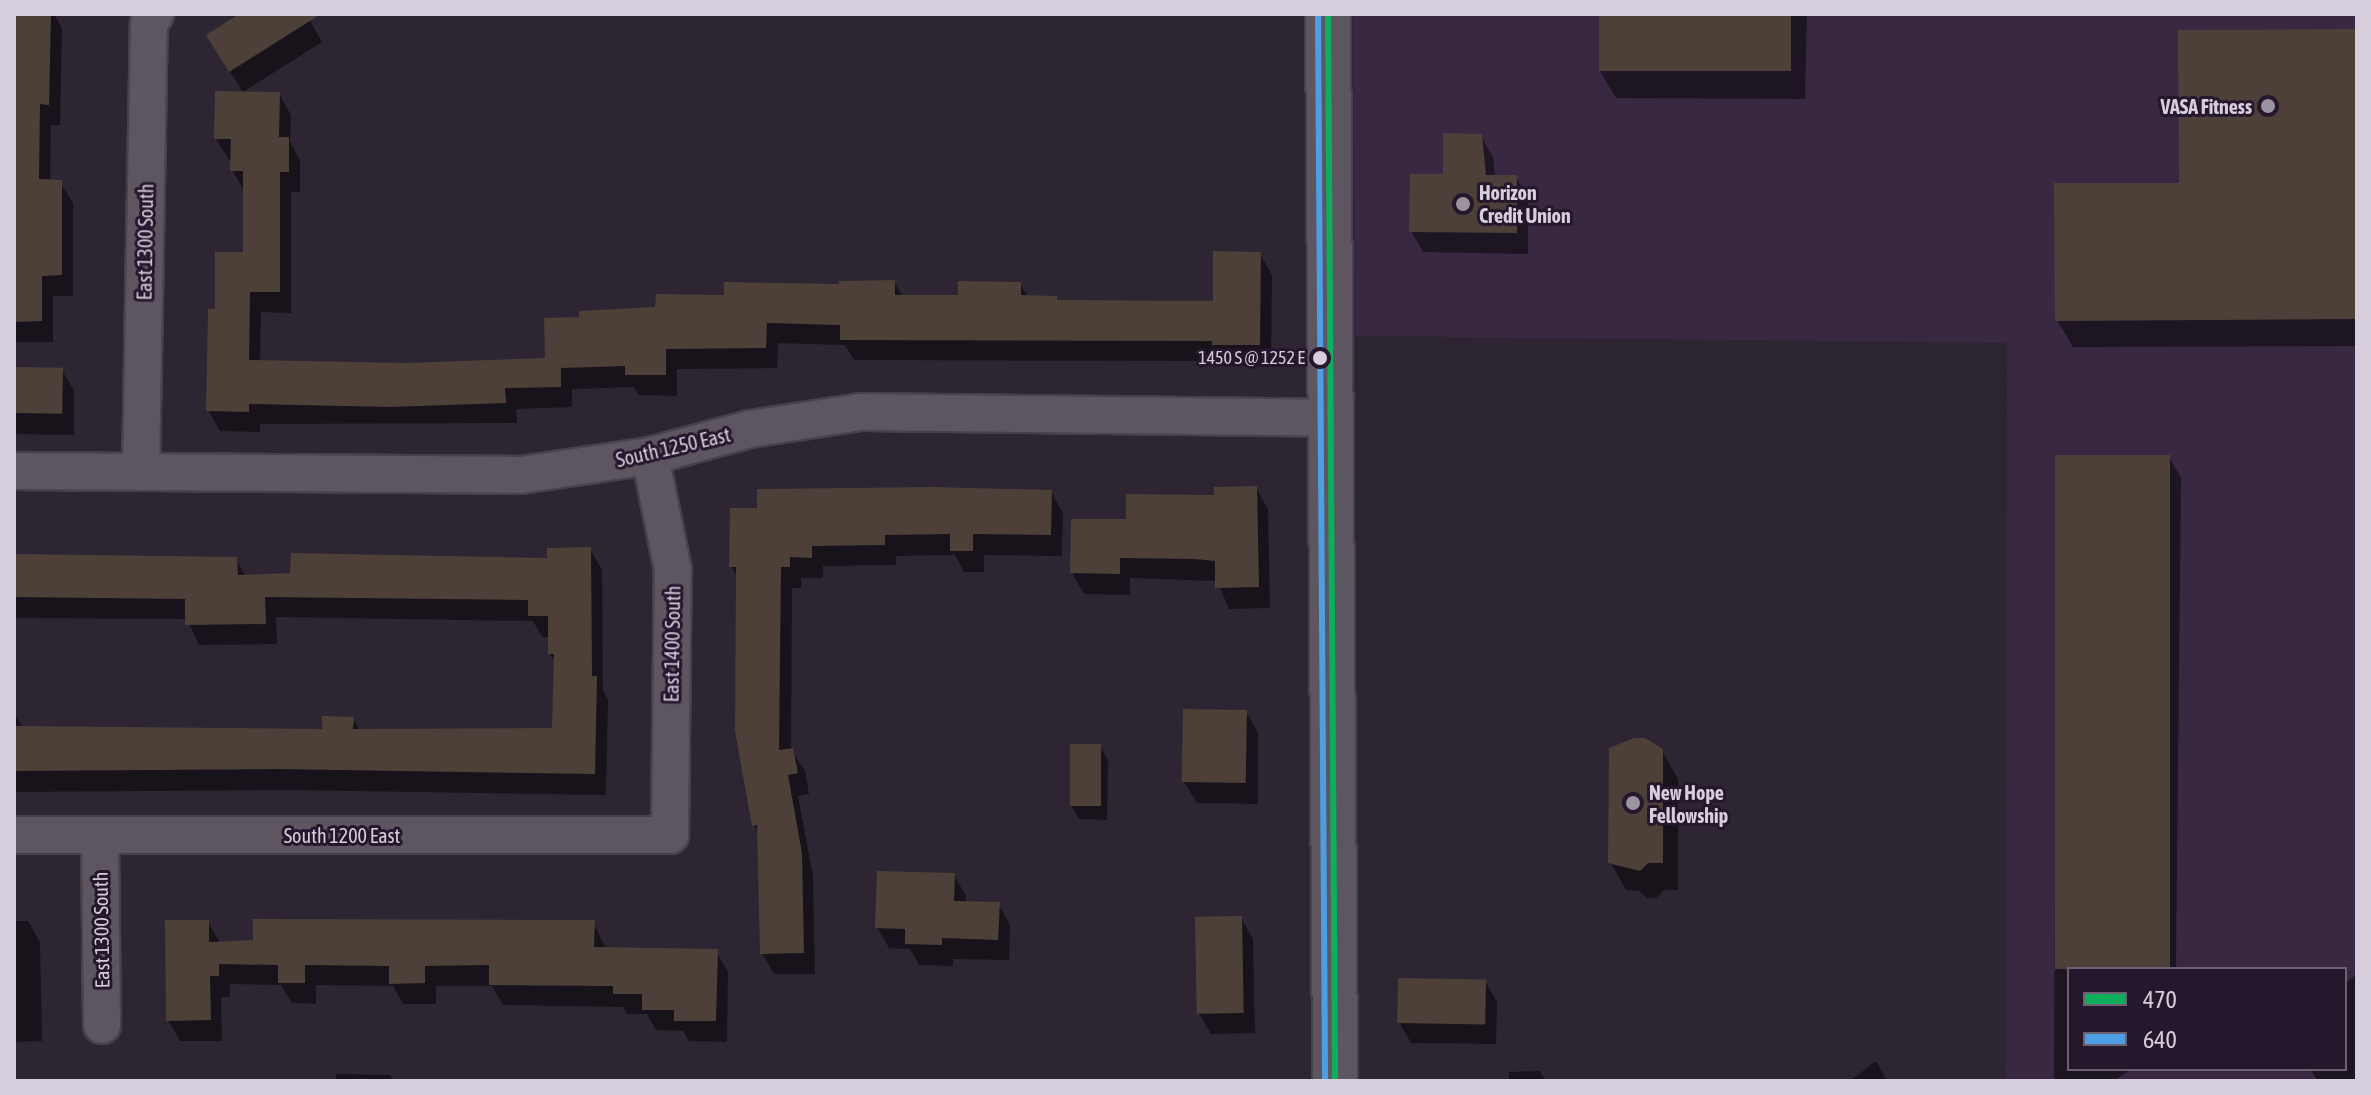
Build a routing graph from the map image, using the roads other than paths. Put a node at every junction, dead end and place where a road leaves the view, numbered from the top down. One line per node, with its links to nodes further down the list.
1 (155, 14): 6 (street, East 1300 South)
2 (1328, 14): 3 (street)
3 (1331, 418): 4 (street, South 1250 East); 11 (street)
4 (650, 456): 6 (street, South 1250 East); 9 (street, East 1400 South)
5 (14, 471): 6 (street, South 1250 East)
6 (141, 472)
7 (14, 835): 8 (street, South 1200 East)
8 (100, 835): 9 (street, South 1200 East); 10 (street, East 1300 South)
9 (670, 835)
10 (102, 1025)
11 (1335, 1081)

